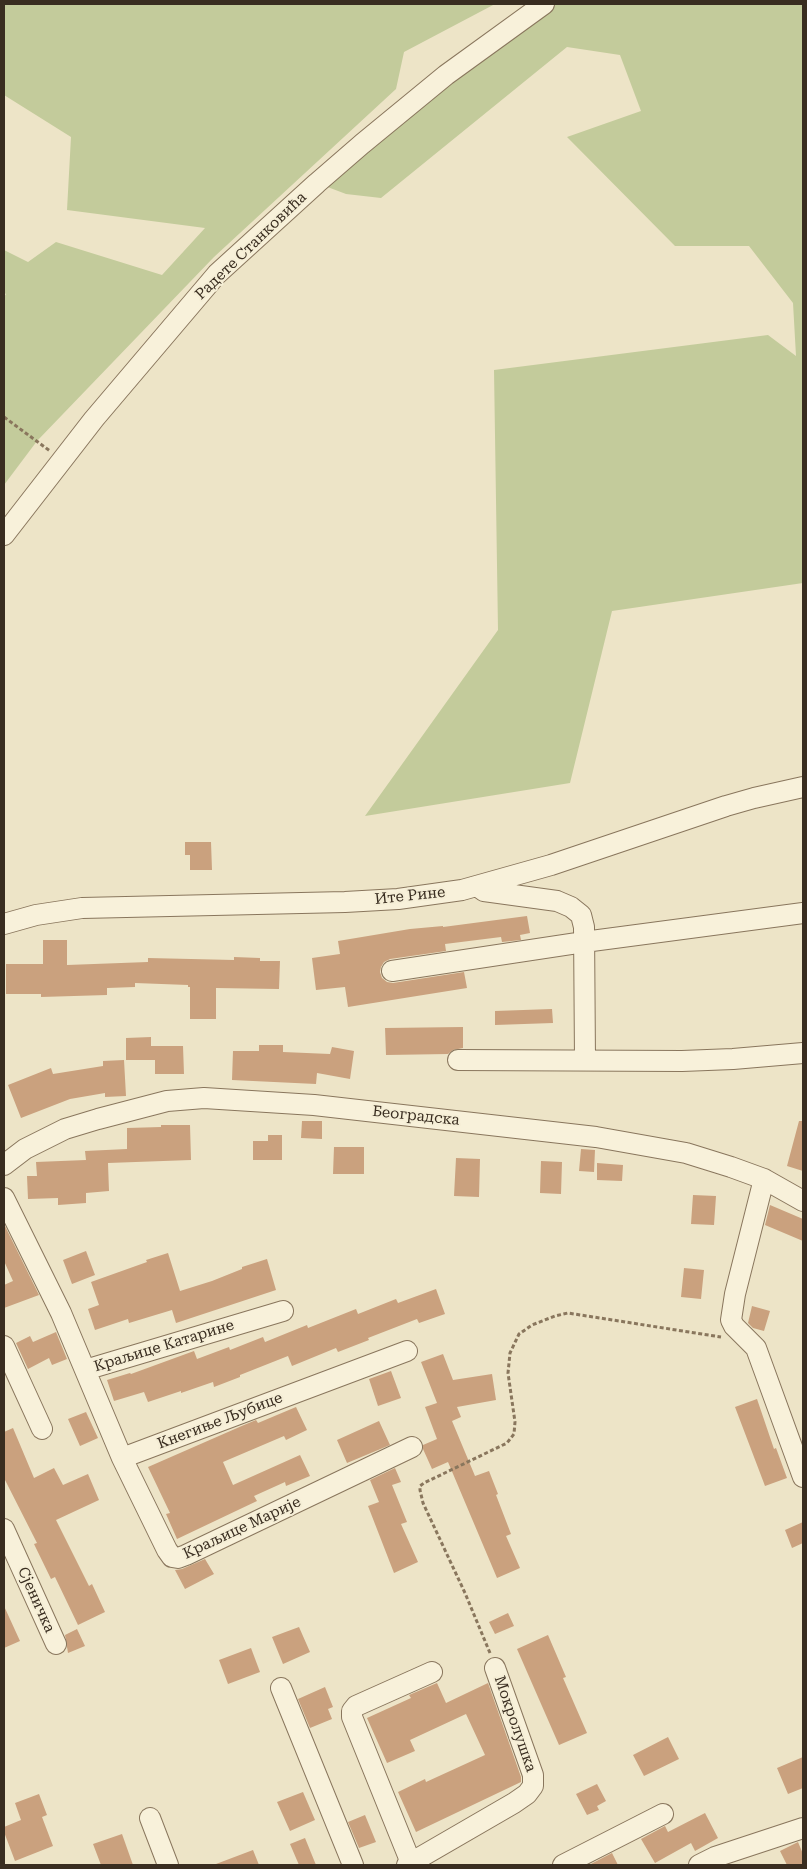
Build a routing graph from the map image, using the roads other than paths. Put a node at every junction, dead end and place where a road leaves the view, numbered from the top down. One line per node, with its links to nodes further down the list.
1 (544, 4): 2 (street, Радете Станковића)
2 (5, 531)
3 (803, 787): 4 (street, Ите Рине)
4 (477, 886): 6 (street, Ите Рине); 7 (street)
5 (803, 913): 7 (street)
6 (4, 924)
7 (584, 942): 8 (street); 11 (street)
8 (392, 971)
9 (803, 1052): 11 (street)
10 (458, 1060): 11 (street)
11 (585, 1060)
12 (4, 1165): 13 (street, Београдска)
13 (764, 1179): 15 (street, Београдска); 23 (street)
14 (4, 1198): 19 (street, Краљице Катарине)
15 (803, 1202)
16 (283, 1311): 19 (street, Краљице Катарине)
17 (4, 1346): 20 (street)
18 (407, 1351): 22 (street, Кнегиње Љубице)
19 (85, 1370): 22 (street)
20 (42, 1429)
21 (412, 1447): 22 (street, Краљице Марије)
22 (122, 1458)
23 (803, 1477)
24 (4, 1529): 25 (street, Сјеничка)
25 (56, 1644)
26 (495, 1668): 32 (street, Мокролушка)
27 (432, 1672): 32 (street, Мокролушка)
28 (281, 1688): 34 (street)
29 (663, 1814): 35 (street)
30 (150, 1818): 33 (street)
31 (803, 1828): 36 (street)
32 (409, 1864)
33 (168, 1865)
34 (353, 1865)
35 (563, 1865)
36 (699, 1865)

